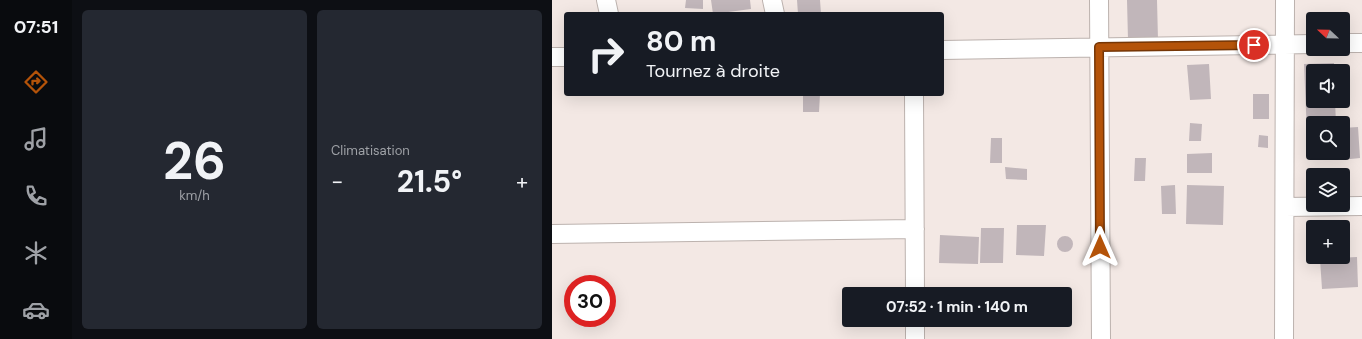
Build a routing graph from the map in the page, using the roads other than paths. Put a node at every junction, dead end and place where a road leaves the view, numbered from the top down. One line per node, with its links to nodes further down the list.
1 (606, 0): 5 (street)
2 (772, 0): 6 (street)
3 (1098, 0): 11 (street)
4 (1285, 0): 9 (street)
5 (609, 12)
6 (775, 12)
7 (1350, 43): 8 (street)
8 (1362, 43)
9 (1285, 44): 10 (street); 11 (street); 17 (street)
10 (1306, 44)
11 (1099, 47): 12 (street); 23 (street)
12 (944, 50)
13 (552, 57): 14 (street)
14 (564, 57)
15 (914, 96): 18 (street)
16 (1362, 206): 17 (street)
17 (1285, 207): 24 (street)
18 (915, 228): 19 (street); 20 (street)
19 (552, 234)
20 (915, 287)
21 (915, 327): 22 (street)
22 (915, 339)
23 (1101, 339)
24 (1284, 339)

